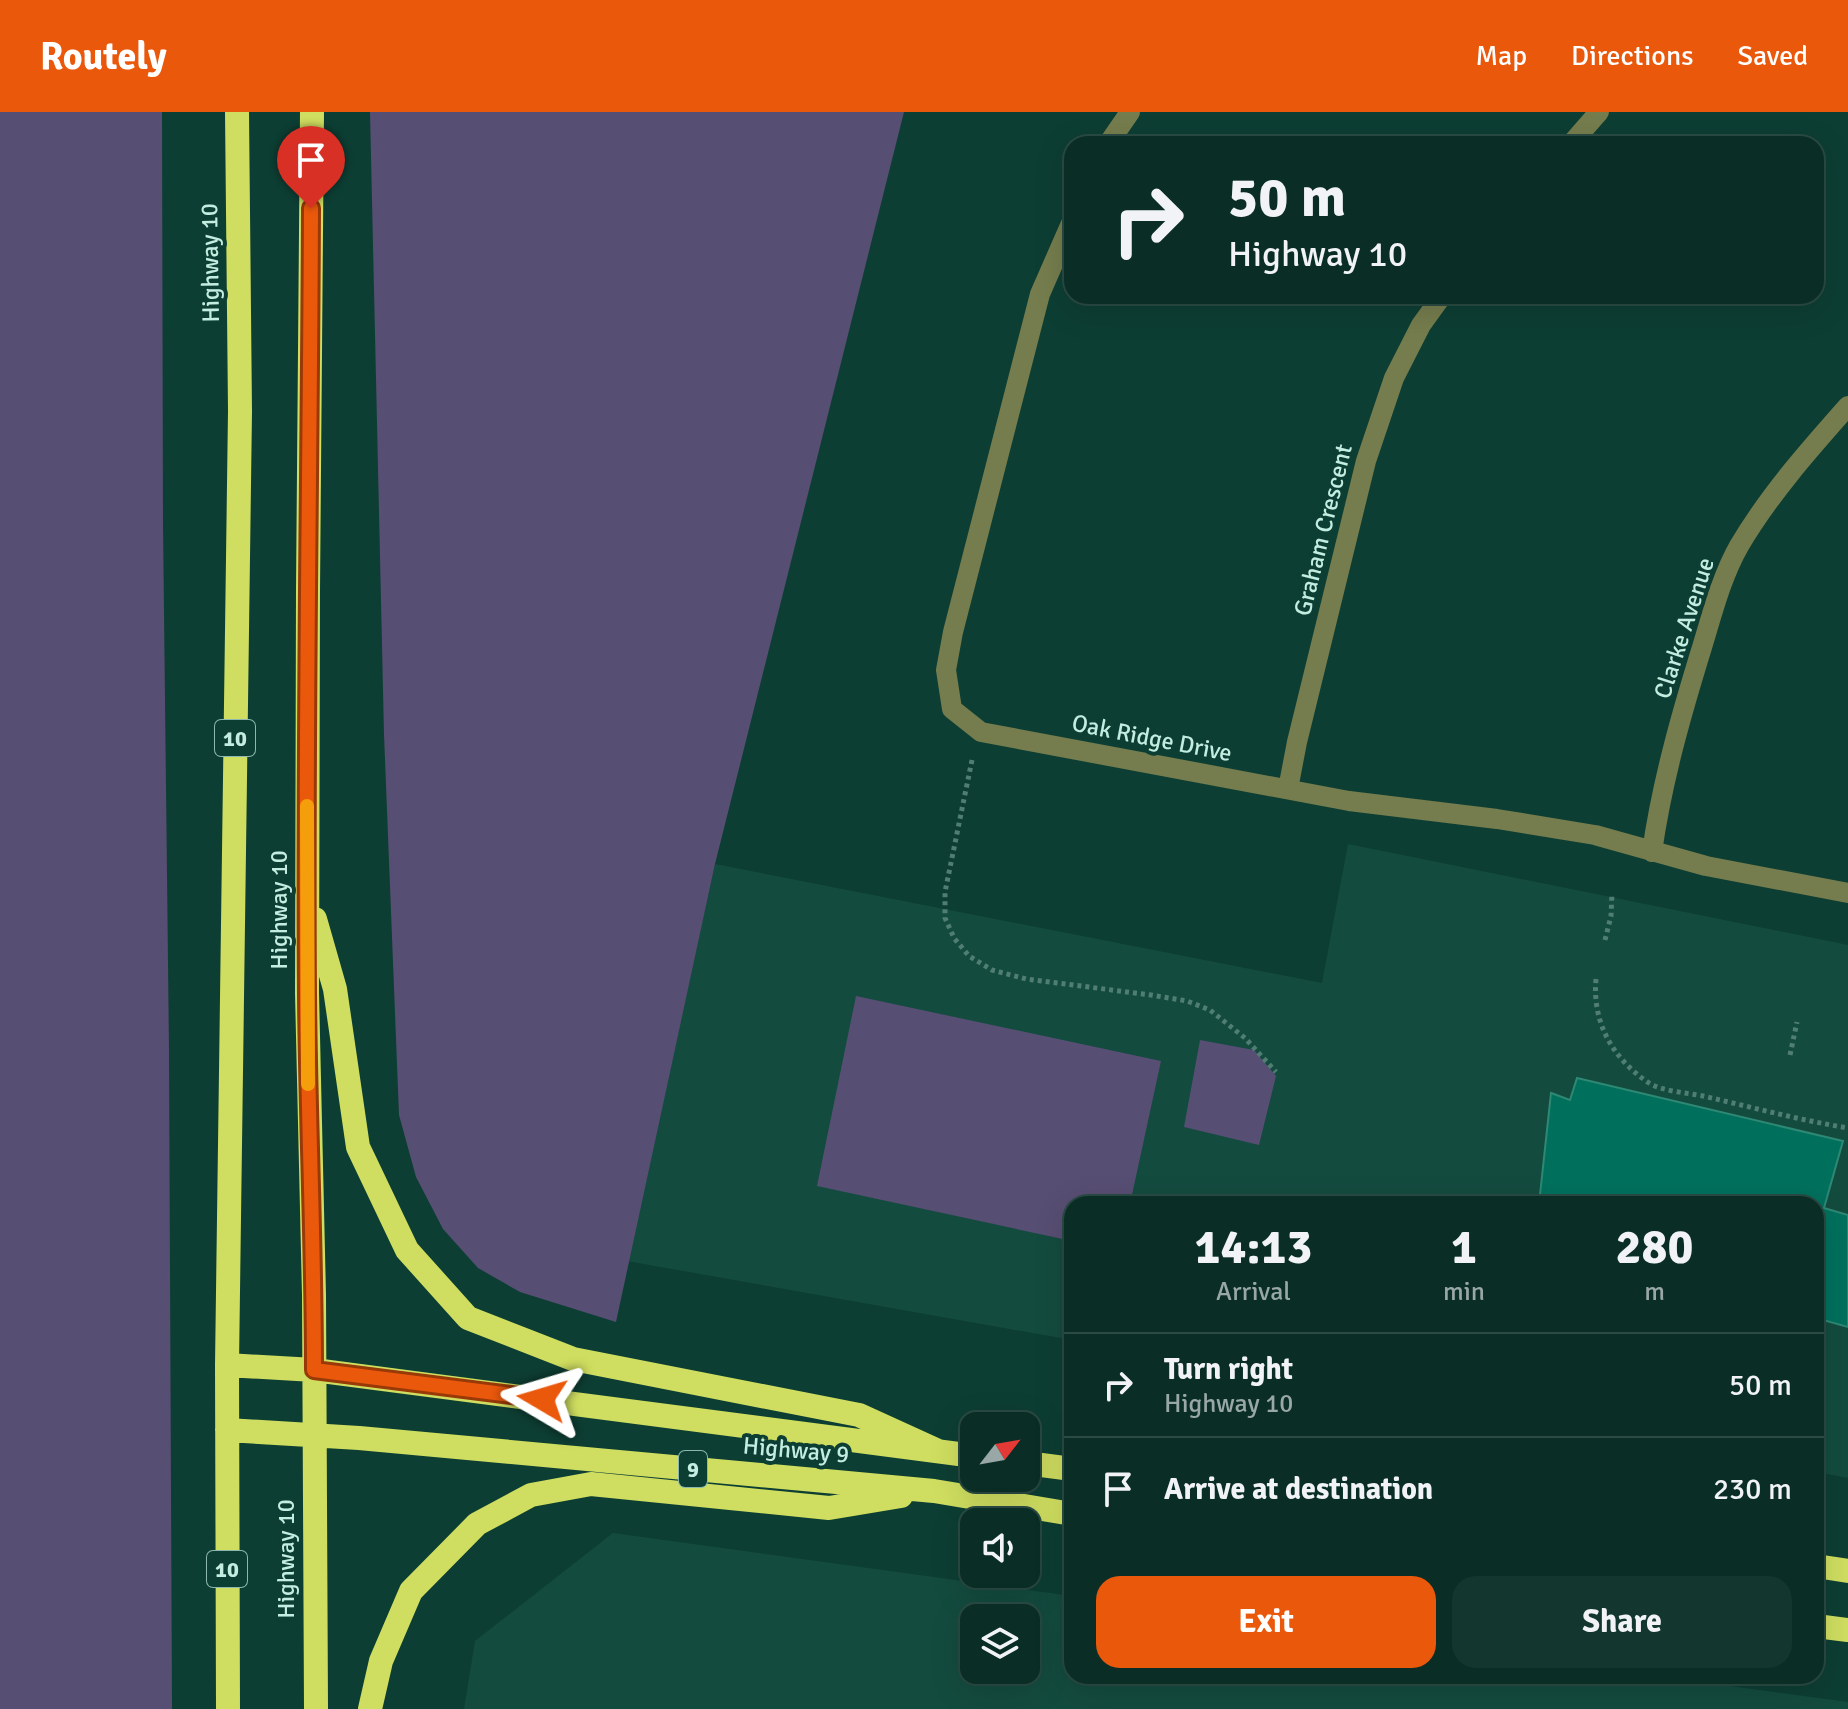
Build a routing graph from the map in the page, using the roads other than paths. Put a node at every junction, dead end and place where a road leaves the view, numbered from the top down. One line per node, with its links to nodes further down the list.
1 (237, 112): 14 (highway, Highway 10 / 10)
2 (312, 112): 12 (highway, Highway 10)
3 (1130, 112): 5 (street)
4 (1599, 112): 6 (street)
5 (1114, 136)
6 (1578, 136)
7 (1064, 239): 10 (street, Oak Ridge Drive)
8 (1436, 304): 10 (street, Graham Crescent)
9 (1848, 406): 11 (street, Clarke Avenue)
10 (1288, 789): 11 (street, Oak Ridge Drive)
11 (1652, 852): 13 (street, Oak Ridge Drive)
12 (307, 892): 15 (highway, Highway 10); 18 (highway)
13 (1848, 893)
14 (227, 1365): 15 (highway, Highway 9 / 9); 16 (highway, Highway 10 / 10)
15 (314, 1370): 17 (highway, Highway 10); 18 (highway, Highway 9 / 9)
16 (227, 1430): 17 (highway, Highway 9 / 9); 28 (highway, Highway 10 / 10)
17 (313, 1434): 22 (highway, Highway 9 / 9); 29 (highway, Highway 10)
18 (938, 1451): 19 (highway, Highway 9 / 9)
19 (960, 1454)
20 (1040, 1465): 21 (highway)
21 (1064, 1468)
22 (934, 1491): 23 (highway, Highway 9 / 9); 30 (highway)
23 (1064, 1513)
24 (1824, 1567): 25 (highway)
25 (1848, 1571)
26 (1824, 1627): 27 (highway)
27 (1848, 1630)
28 (228, 1709)
29 (316, 1709)
30 (370, 1709)

